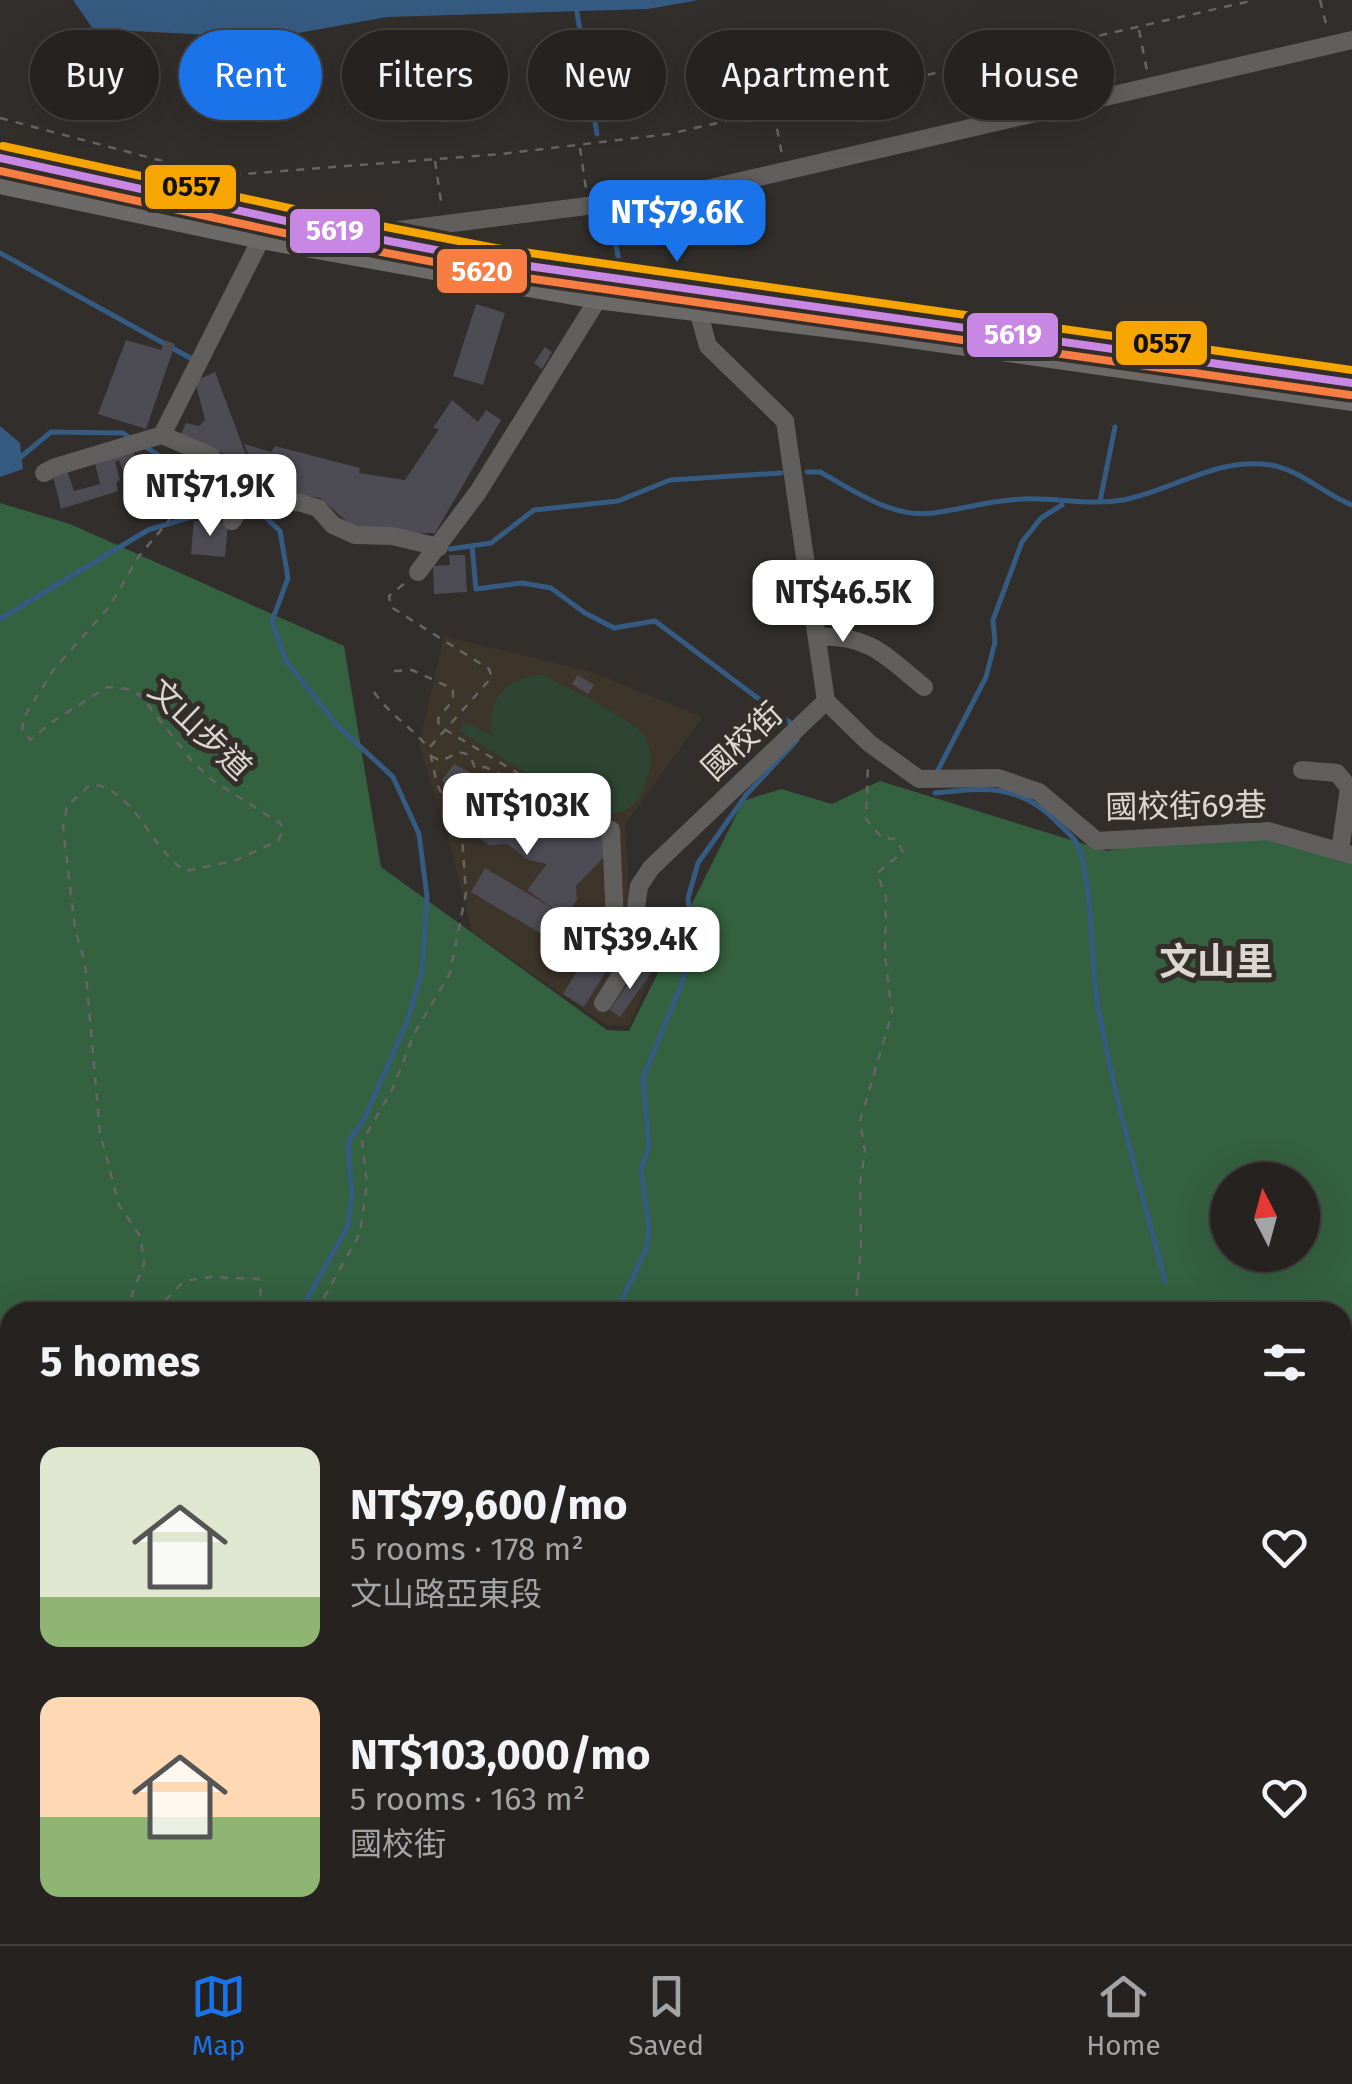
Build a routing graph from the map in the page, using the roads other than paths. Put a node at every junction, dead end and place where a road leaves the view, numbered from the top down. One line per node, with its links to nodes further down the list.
1 (1352, 40): 5 (street)
2 (0, 158): 4 (main road)
3 (0, 184): 6 (main road)
4 (268, 218): 5 (main road); 6 (street)
5 (362, 235): 7 (main road)
6 (261, 239): 7 (main road); 12 (street)
7 (597, 288): 8 (main road); 17 (street)
8 (701, 304): 9 (main road); 19 (street, 國校街)
9 (859, 322): 10 (main road); 11 (main road)
10 (1352, 383)
11 (1352, 402)
12 (162, 434): 13 (street); 15 (street)
13 (44, 473)
14 (250, 480): 15 (street)
15 (244, 504): 16 (street); 17 (street)
16 (232, 520)
17 (438, 547): 18 (street)
18 (418, 572)
19 (818, 638): 20 (street); 21 (street, 國校街)
20 (924, 688)
21 (826, 701): 24 (street, 國校街69巷); 25 (street, 國校街)
22 (1302, 770): 24 (street)
23 (611, 830): 25 (street)
24 (1346, 853)
25 (632, 945): 26 (street, 國校街)
26 (603, 1003)

